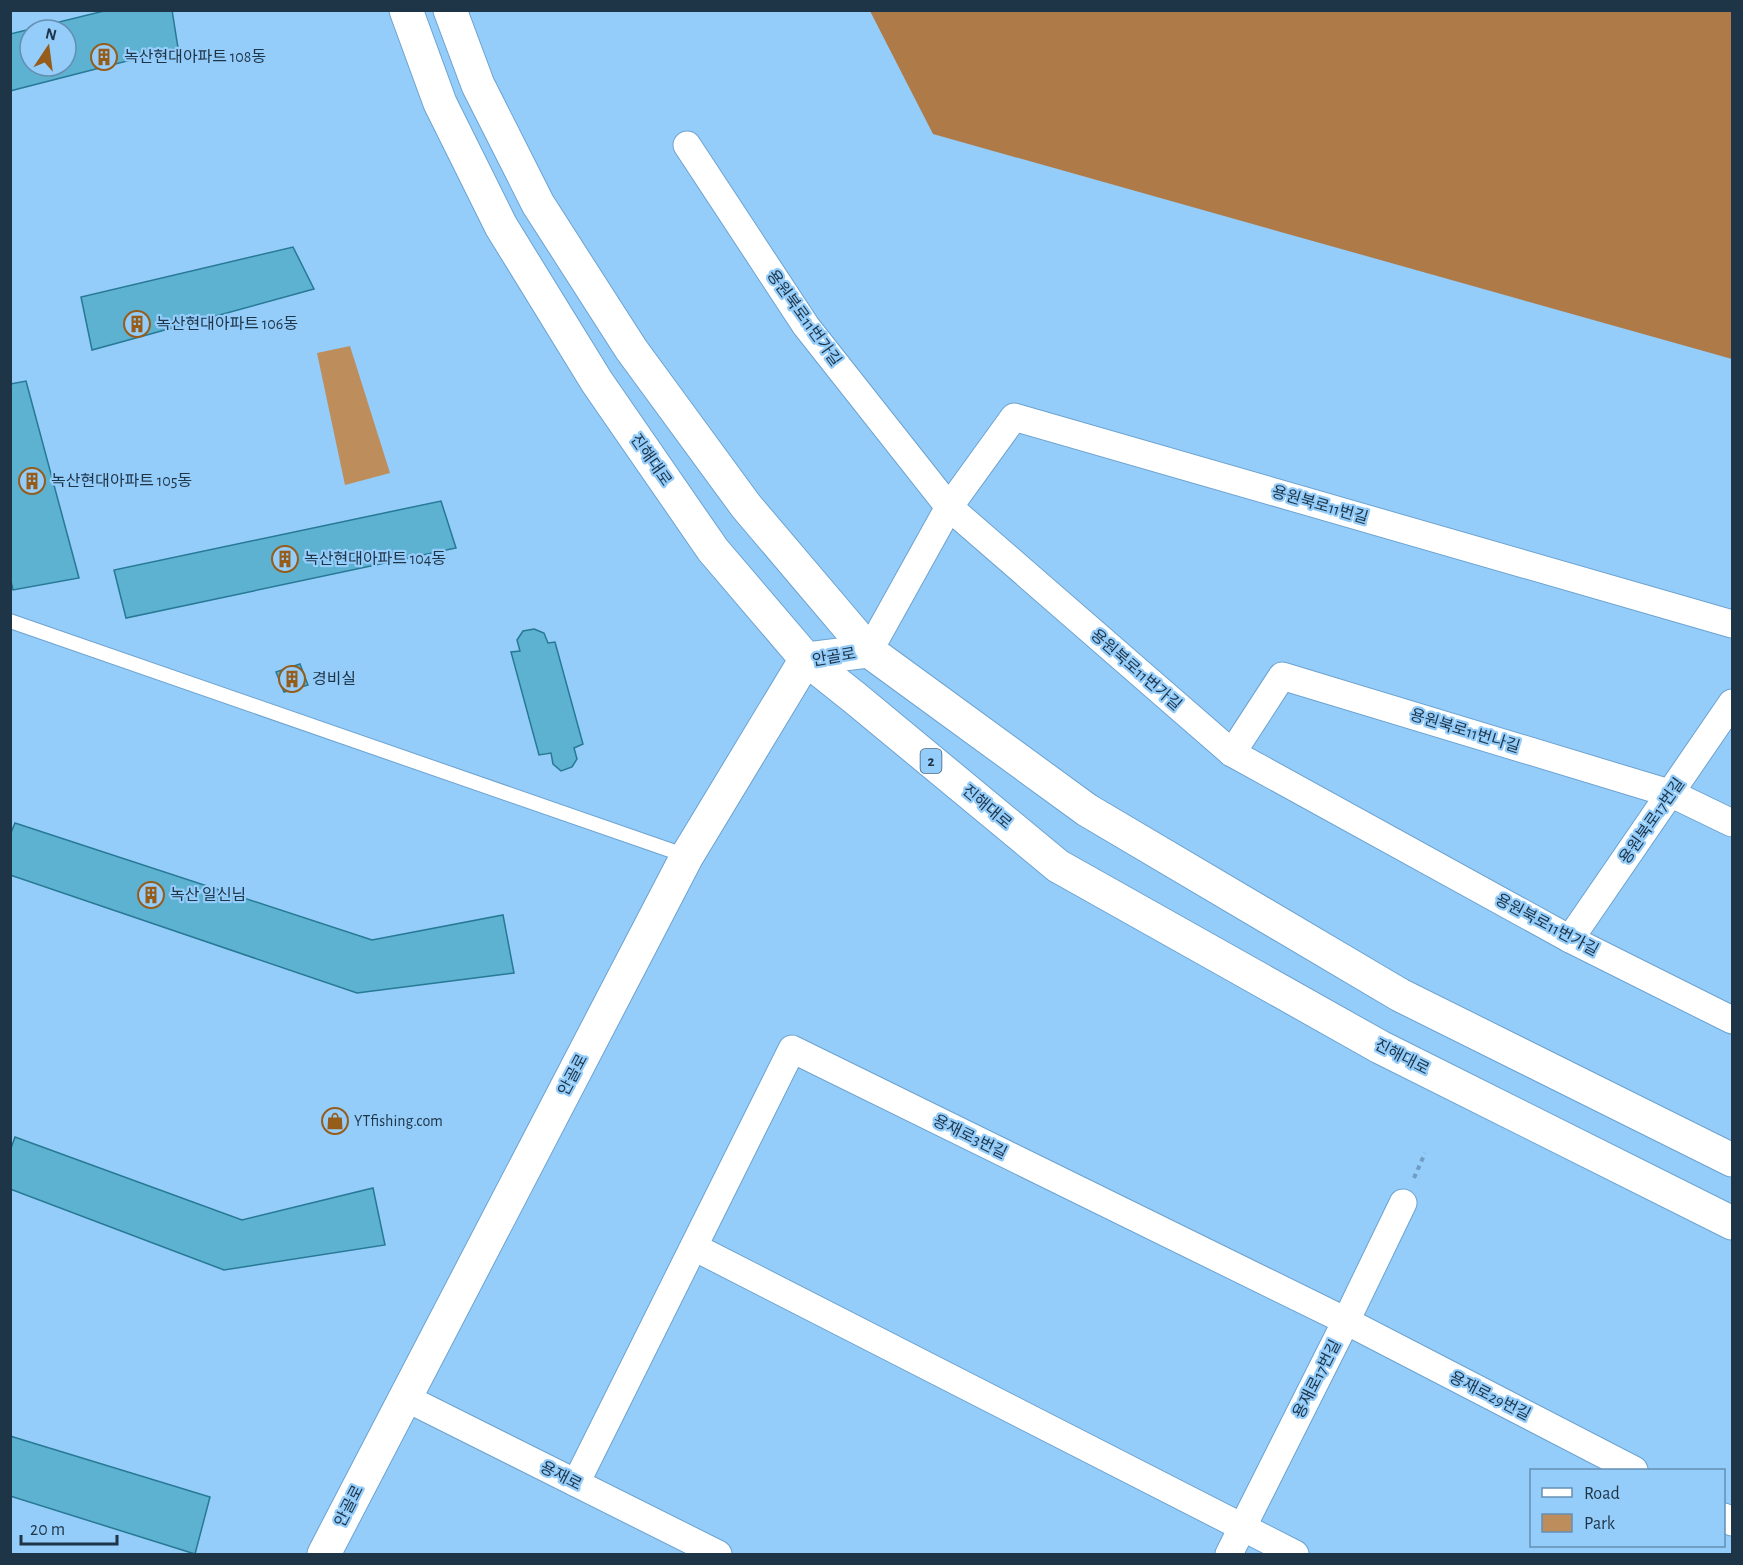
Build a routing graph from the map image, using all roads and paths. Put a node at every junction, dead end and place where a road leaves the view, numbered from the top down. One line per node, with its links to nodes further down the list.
1 (406, 10): 8 (main road, 진해대로 / 2)
2 (450, 10): 7 (main road)
3 (687, 145): 4 (street, 용원북로11번가길)
4 (949, 507): 6 (street, 용원북로11번길); 7 (street); 10 (street, 용원북로11번가길)
5 (10, 621): 13 (lane)
6 (1732, 624)
7 (869, 651): 8 (main road, 안골로); 16 (main road)
8 (806, 660): 13 (main road, 안골로); 18 (main road, 진해대로 / 2)
9 (1732, 703): 11 (street, 용원북로17번길)
10 (1232, 753): 11 (street, 용원북로11번나길); 14 (street, 용원북로11번가길)
11 (1672, 794): 12 (street, 용원북로11번나길); 14 (street, 용원북로17번길)
12 (1732, 823)
13 (687, 856): 21 (main road, 안골로)
14 (1570, 939): 15 (street, 용원북로11번가길)
15 (1732, 1020)
16 (1732, 1160)
17 (1403, 1203): 20 (street, 용재로17번길)
18 (1732, 1223)
19 (694, 1246): 20 (street, 용재로3번길); 23 (street, 용재로3번길); 24 (street)
20 (1346, 1321): 22 (street, 용재로29번길); 24 (street, 용재로17번길)
21 (404, 1398): 23 (street, 용재로); 25 (main road, 안골로)
22 (1632, 1469)
23 (576, 1483): 26 (street, 용재로)
24 (1242, 1528): 27 (street, 용재로17번길); 28 (street)
25 (324, 1554)
26 (718, 1554)
27 (1229, 1554)
28 (1295, 1554)

